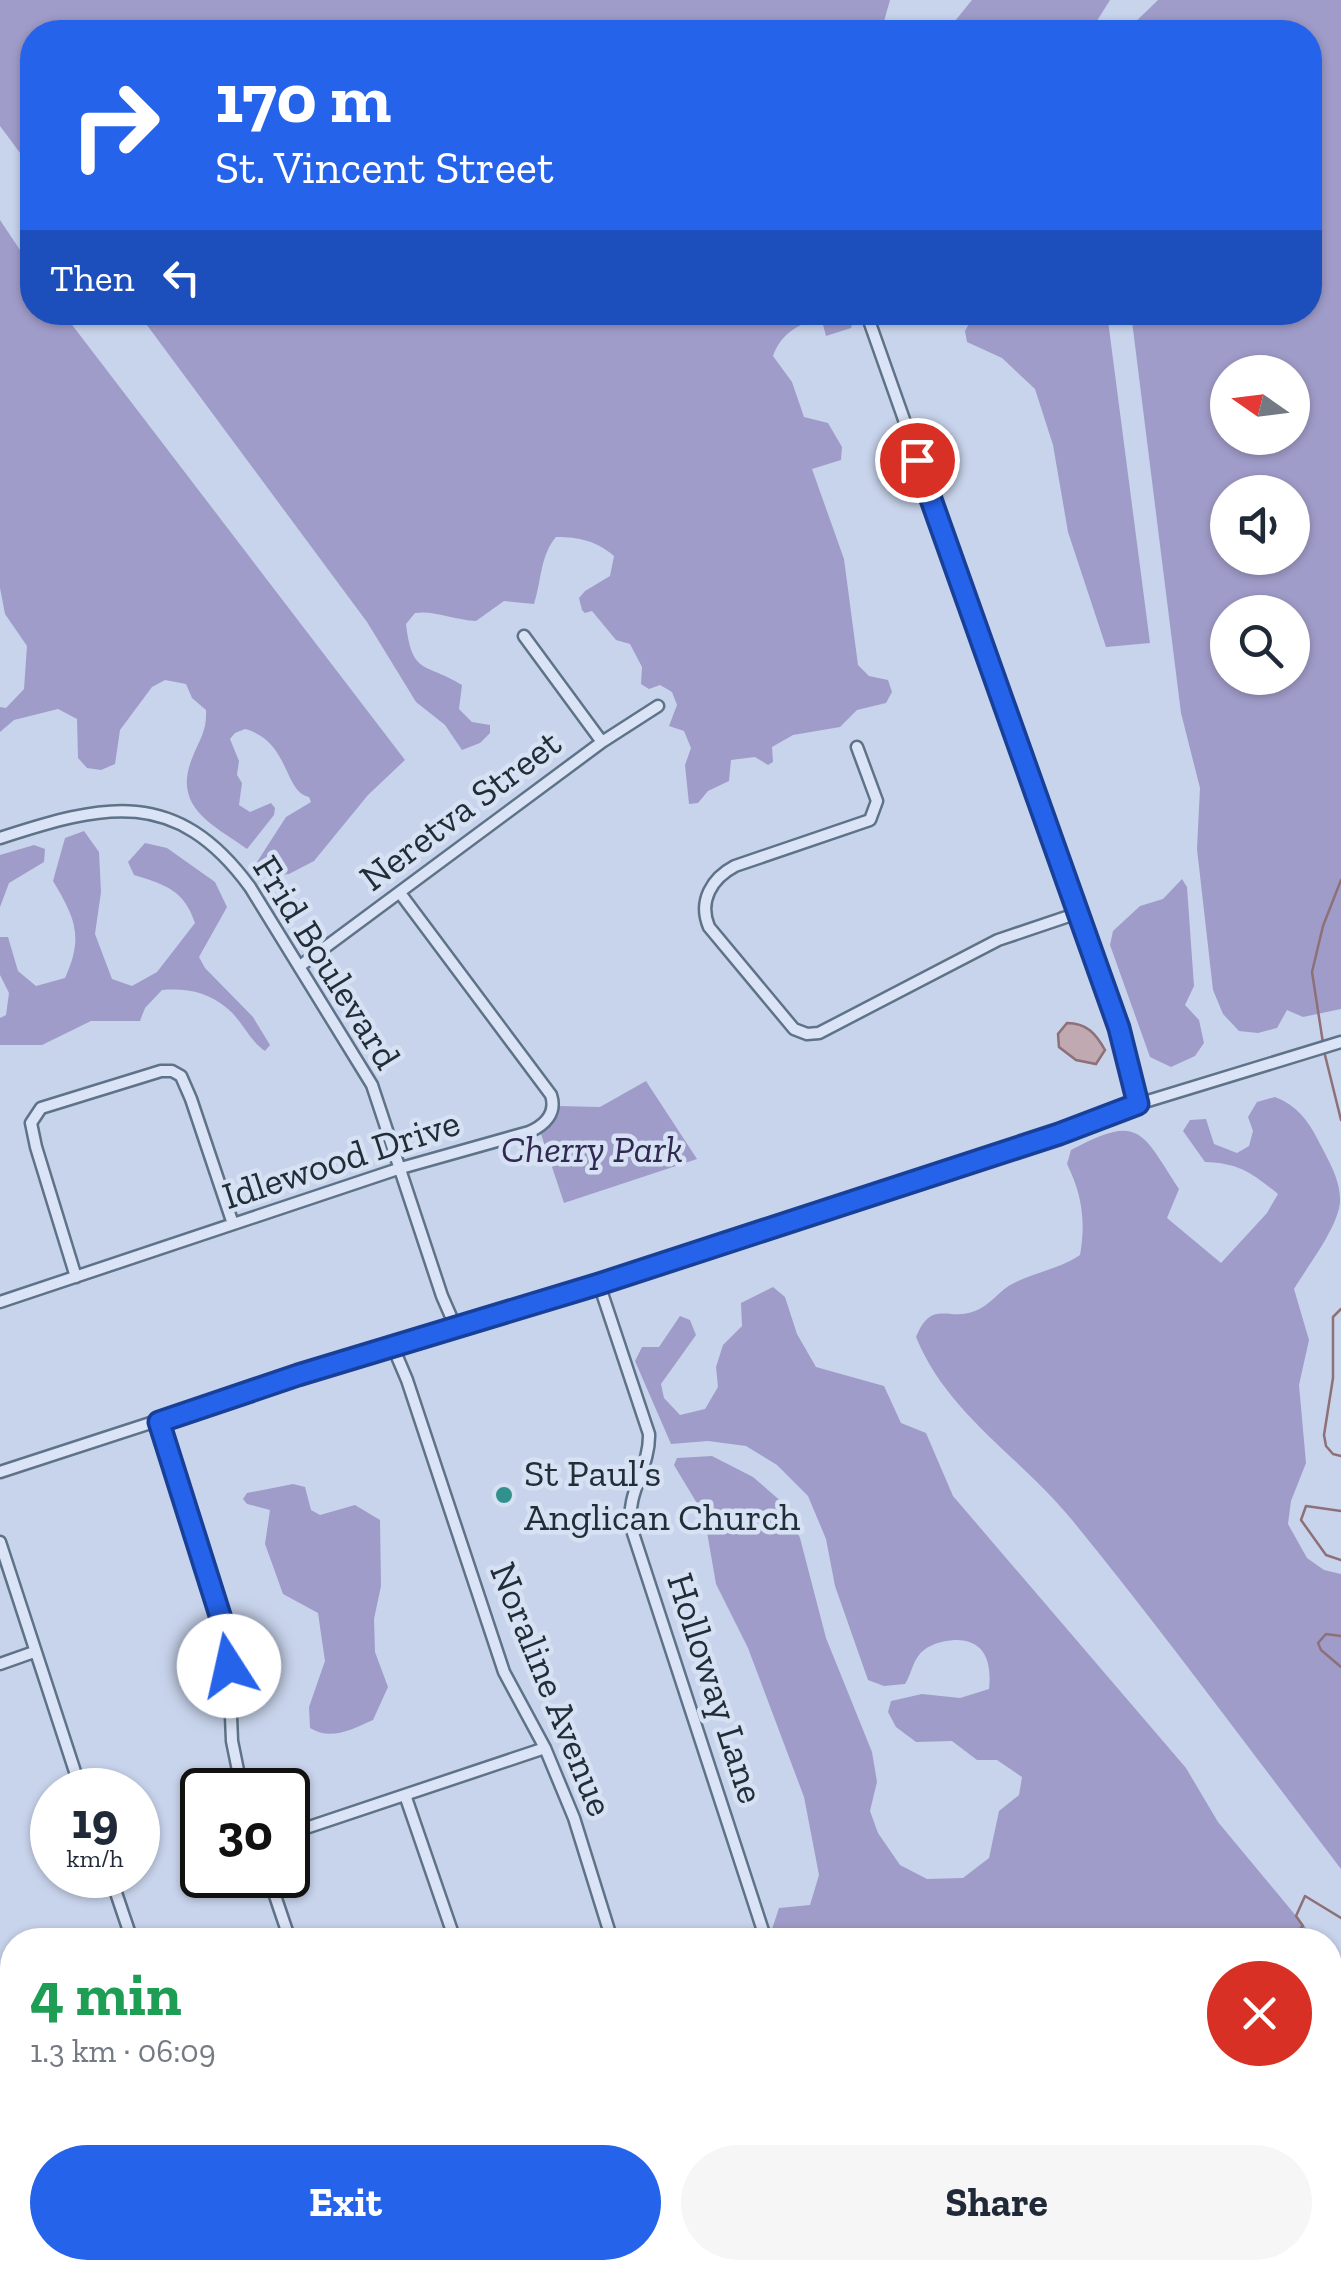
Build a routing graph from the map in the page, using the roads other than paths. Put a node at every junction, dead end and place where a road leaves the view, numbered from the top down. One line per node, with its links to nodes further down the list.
1 (871, 325): 8 (street)
2 (524, 636): 4 (street)
3 (658, 706): 4 (street, Neretva Street)
4 (602, 742): 7 (street, Neretva Street)
5 (857, 747): 8 (street)
6 (0, 838): 9 (street, Frid Boulevard)
7 (400, 893): 9 (street, Neretva Street); 12 (street, Idlewood Drive)
8 (1078, 913): 11 (street)
9 (300, 966): 12 (street, Frid Boulevard)
10 (1340, 1042): 11 (street)
11 (1138, 1104): 15 (street)
12 (401, 1168): 13 (street, Idlewood Drive); 17 (street, Frid Boulevard)
13 (233, 1224): 14 (street, Idlewood Drive); 14 (street)
14 (76, 1276): 16 (street, Idlewood Drive)
15 (599, 1284): 17 (street); 35 (street, Holloway Lane)
16 (0, 1302)
17 (456, 1328): 18 (street)
18 (393, 1347): 19 (street); 24 (street, Noraline Avenue)
19 (159, 1422): 20 (street); 26 (street)
20 (0, 1472)
21 (0, 1542): 22 (street)
22 (34, 1652): 23 (street); 25 (street)
23 (0, 1664)
24 (545, 1748): 27 (street); 34 (street, Noraline Avenue)
25 (74, 1768)
26 (238, 1768)
27 (405, 1795): 28 (street); 33 (street)
28 (310, 1827)
29 (118, 1898): 31 (street)
30 (276, 1898): 32 (street)
31 (128, 1928)
32 (286, 1928)
33 (451, 1928)
34 (608, 1928)
35 (762, 1928)

